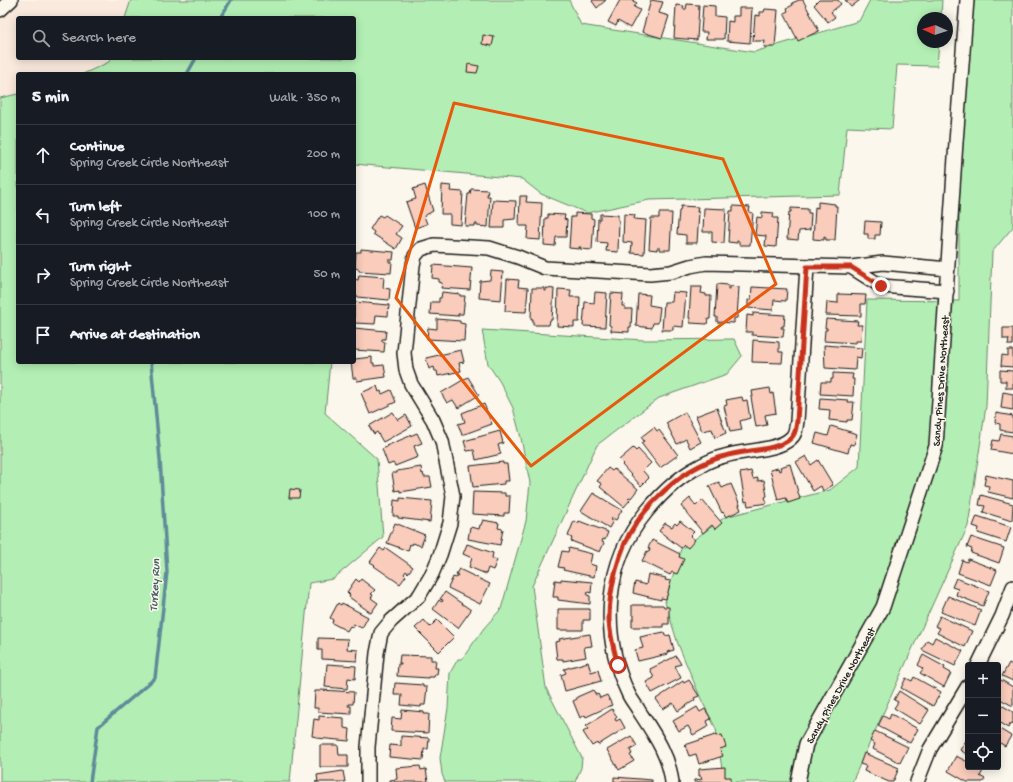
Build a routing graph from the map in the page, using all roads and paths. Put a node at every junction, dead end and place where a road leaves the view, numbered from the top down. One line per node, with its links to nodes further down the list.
1 (11, 0): 3 (street)
2 (967, 0): 7 (street, Sandy Pines Drive Northeast)
3 (0, 10)
4 (897, 264): 6 (street); 7 (street); 8 (street)
5 (807, 267): 6 (street); 13 (street); 14 (street)
6 (851, 267): 8 (street)
7 (948, 269): 9 (street, Sandy Pines Drive Northeast)
8 (896, 287): 9 (street)
9 (946, 291): 15 (street, Sandy Pines Drive Northeast)
10 (1013, 587): 11 (street)
11 (979, 662)
12 (965, 691): 16 (street)
13 (368, 782)
14 (672, 782)
15 (798, 782)
16 (917, 782)

